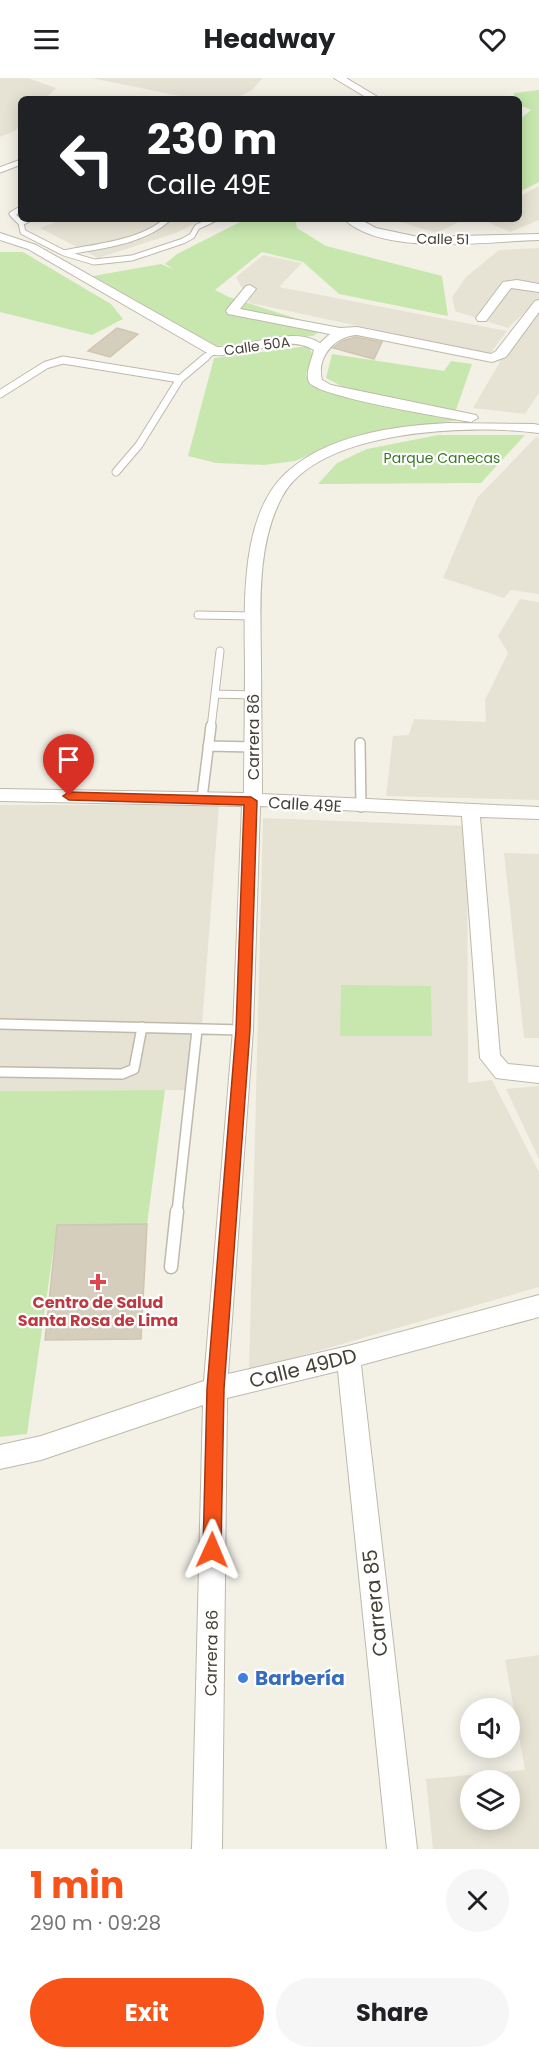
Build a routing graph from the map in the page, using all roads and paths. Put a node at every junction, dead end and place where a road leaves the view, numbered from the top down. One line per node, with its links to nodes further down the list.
1 (339, 78): 2 (street)
2 (371, 96)
3 (18, 163): 4 (lane)
4 (0, 170)
5 (18, 211): 6 (lane)
6 (18, 220)
7 (165, 222): 13 (lane)
8 (208, 222): 13 (lane)
9 (355, 222): 12 (street, Calle 51)
10 (21, 223): 13 (lane)
11 (0, 236): 20 (street, Calle 50A)
12 (539, 237)
13 (64, 253)
14 (539, 288): 17 (street)
15 (249, 289): 18 (street)
16 (539, 304): 18 (street)
17 (482, 318)
18 (340, 332): 19 (street)
19 (321, 349): 20 (street, Calle 50A); 23 (street)
20 (214, 351): 21 (lane)
21 (180, 379): 22 (lane); 24 (lane)
22 (0, 394)
23 (537, 425): 26 (street, Carrera 86)
24 (116, 472)
25 (198, 615): 26 (lane)
26 (253, 616): 29 (street, Carrera 86)
27 (220, 651): 28 (lane)
28 (215, 694): 29 (lane); 31 (lane)
29 (253, 695): 32 (street, Carrera 86)
30 (360, 743): 36 (lane)
31 (208, 746): 32 (lane); 34 (lane)
32 (253, 747): 35 (street, Carrera 86)
33 (0, 795): 34 (street, Calle 49E)
34 (202, 798): 35 (street, Calle 49E)
35 (251, 801): 36 (street, Calle 49E); 42 (street, Carrera 86)
36 (361, 807): 37 (street, Calle 49E)
37 (471, 811): 38 (street, Calle 49E); 44 (street)
38 (539, 813)
39 (0, 1024): 40 (lane)
40 (142, 1027): 41 (lane); 43 (lane)
41 (197, 1030): 42 (lane); 45 (lane)
42 (243, 1030): 48 (street, Carrera 86)
43 (0, 1072)
44 (539, 1075)
45 (171, 1267)
46 (539, 1306): 47 (street, Calle 49DD)
47 (348, 1357): 48 (street, Calle 49DD); 51 (street, Carrera 85)
48 (215, 1389): 49 (street, Calle 49DD); 50 (street, Carrera 86)
49 (0, 1457)
50 (207, 1849)
51 (402, 1849)

